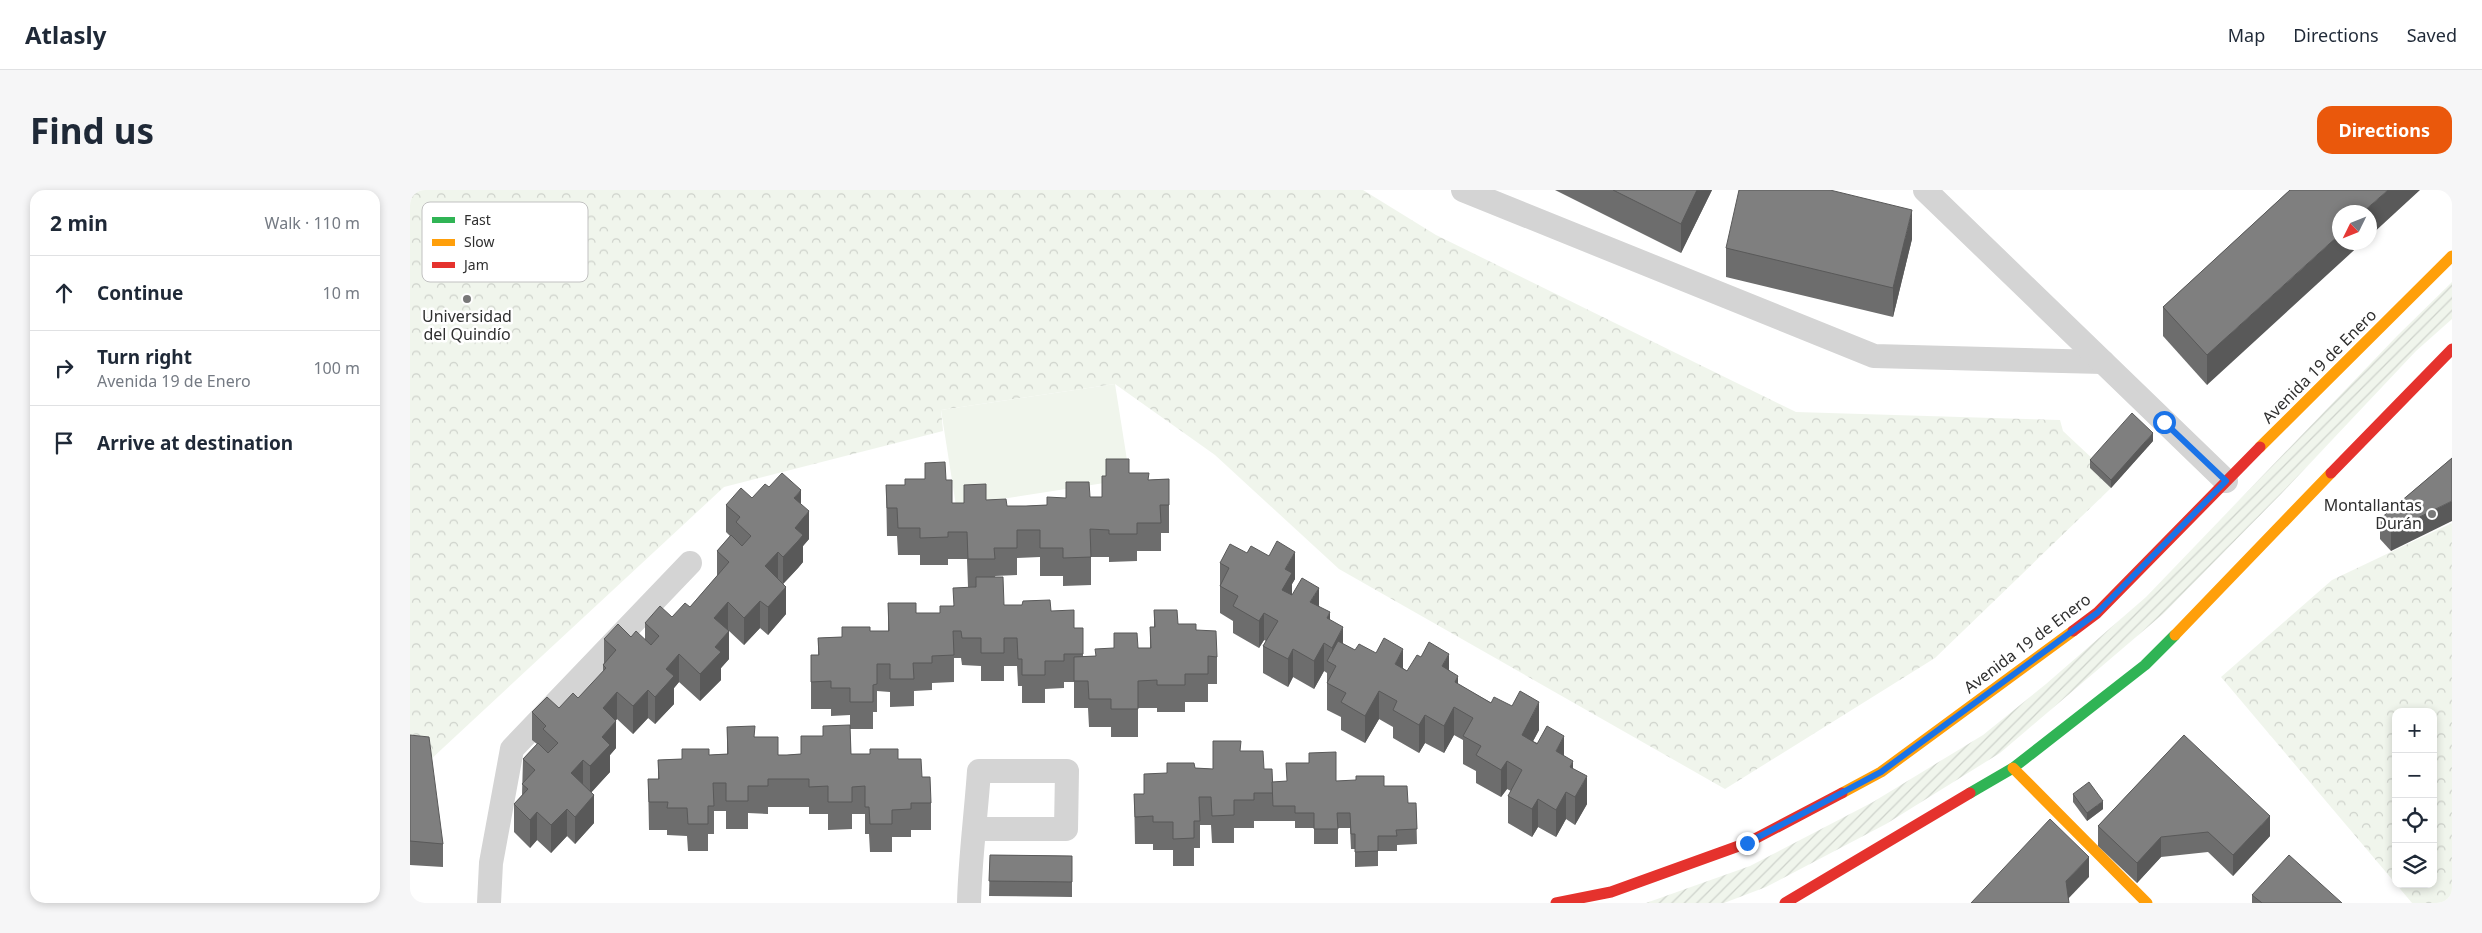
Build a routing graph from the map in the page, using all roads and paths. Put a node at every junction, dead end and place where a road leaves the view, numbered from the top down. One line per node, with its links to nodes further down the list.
1 (1463, 190): 5 (lane)
2 (1925, 190): 5 (lane)
3 (2452, 256): 6 (main road, Avenida 19 de Enero)
4 (2452, 349): 8 (main road)
5 (2103, 362): 6 (lane)
6 (2226, 481): 12 (main road, Avenida 19 de Enero)
7 (690, 563): 10 (lane)
8 (2013, 768): 13 (main road); 14 (main road)
9 (976, 829): 11 (lane)
10 (489, 903)
11 (969, 903)
12 (1556, 903)
13 (1785, 903)
14 (2147, 903)

